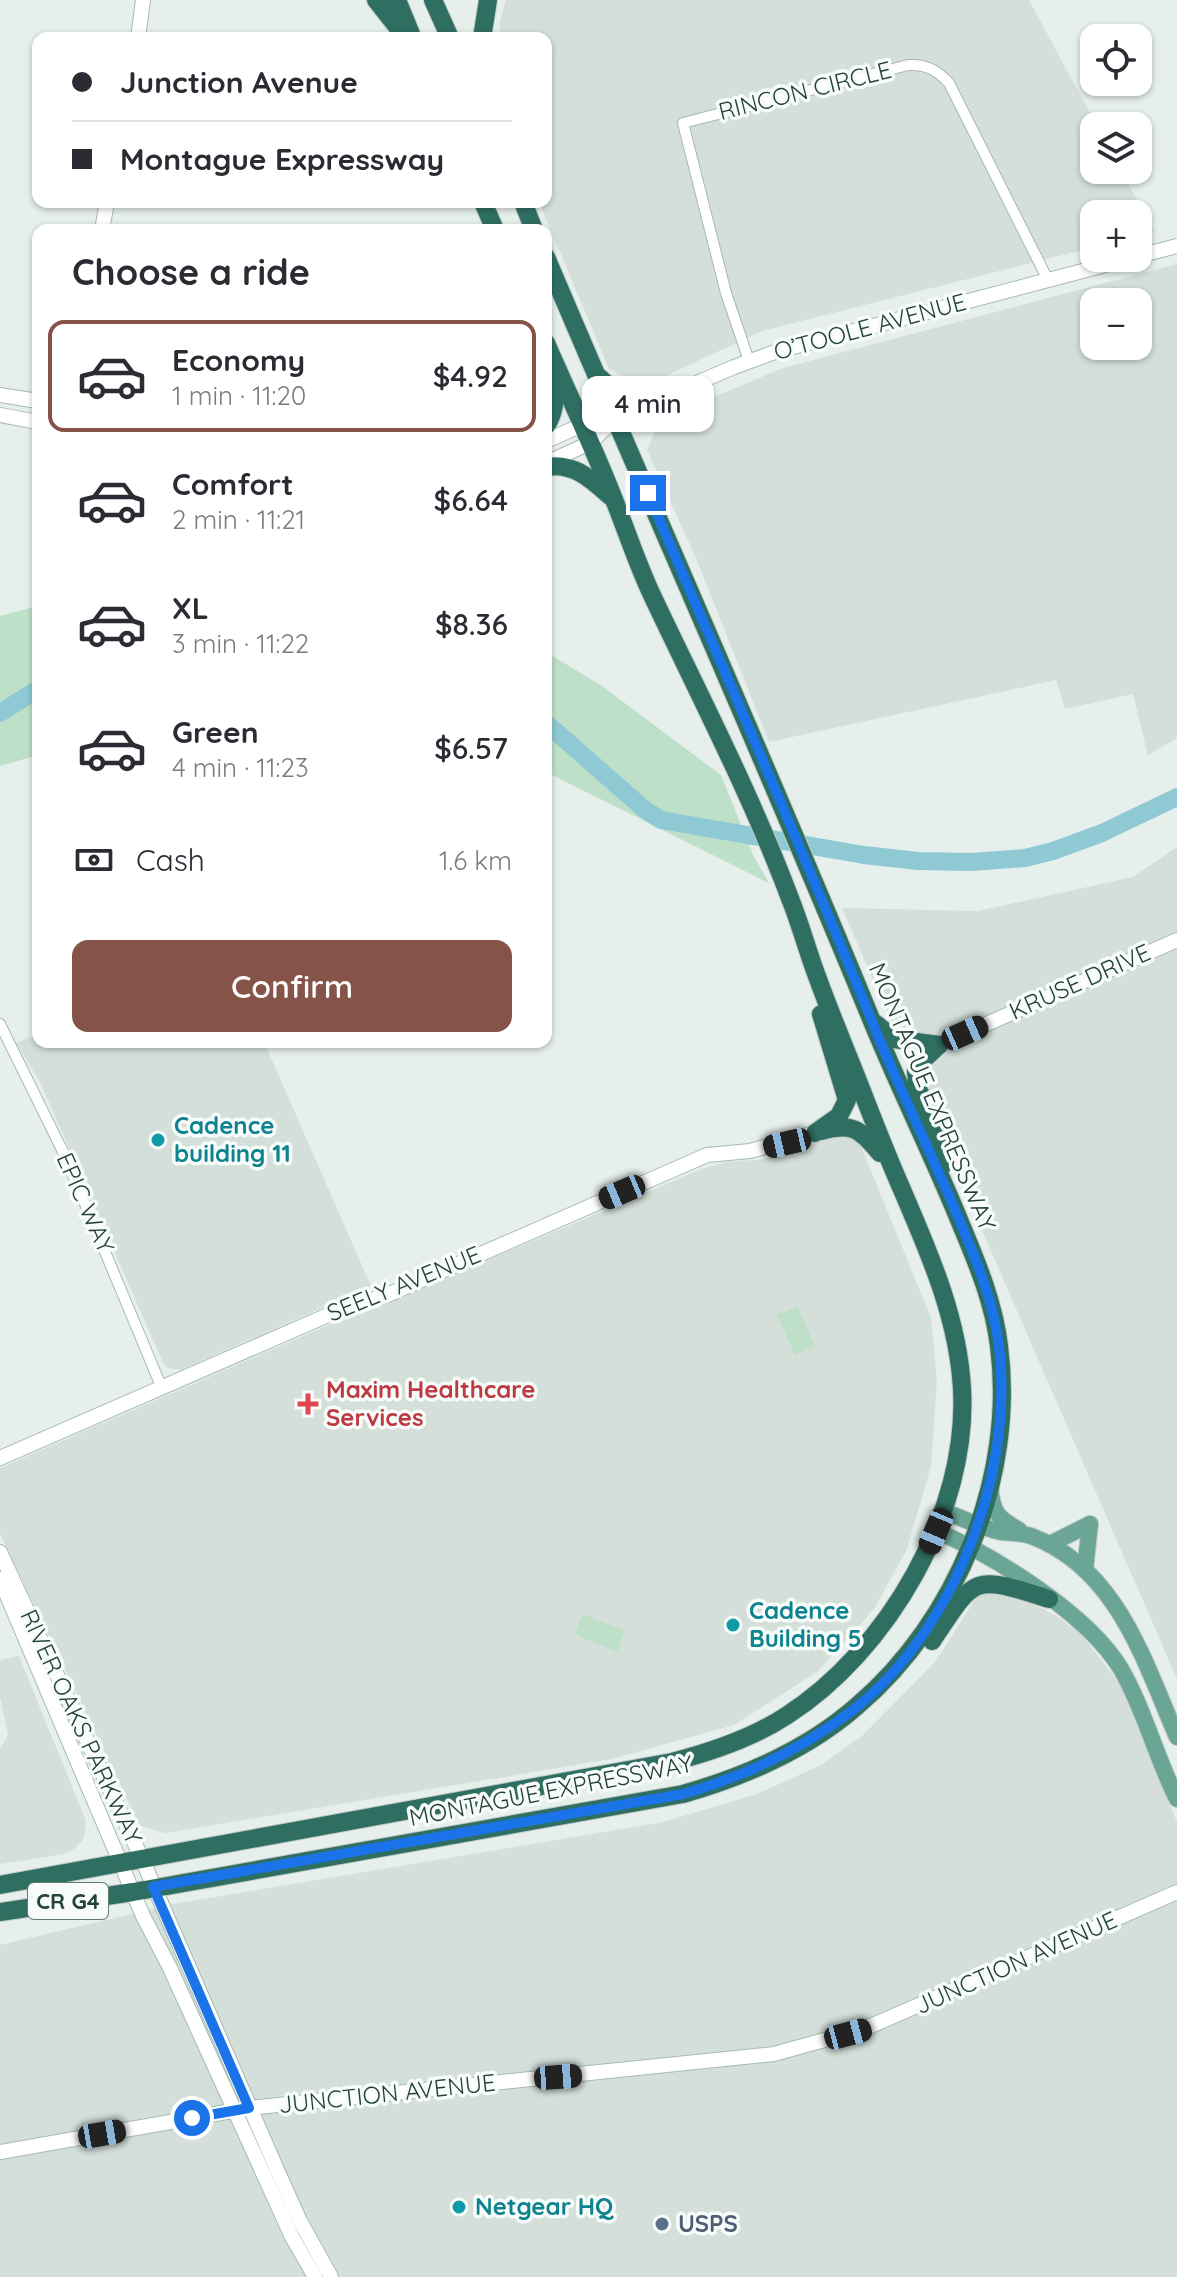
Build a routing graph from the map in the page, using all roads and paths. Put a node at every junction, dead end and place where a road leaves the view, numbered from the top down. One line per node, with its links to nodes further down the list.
1 (143, 0): 6 (street)
2 (376, 0): 7 (highway)
3 (397, 0): 8 (highway)
4 (433, 0): 9 (highway)
5 (488, 0): 10 (highway)
6 (139, 32)
7 (401, 32)
8 (410, 32)
9 (447, 32)
10 (483, 32)
11 (1177, 246): 12 (street)
12 (1152, 252)
13 (552, 271): 19 (highway, MONTAGUE EXPRESSWAY / CR G4)
14 (1080, 272): 15 (street, O’TOOLE AVENUE)
15 (1048, 280): 17 (street, O’TOOLE AVENUE); 17 (street, RINCON CIRCLE)
16 (552, 357): 18 (highway, MONTAGUE EXPRESSWAY / CR G4)
17 (749, 361): 22 (street, O’TOOLE AVENUE)
18 (559, 373): 24 (highway); 27 (highway, MONTAGUE EXPRESSWAY / CR G4)
19 (595, 373): 22 (highway); 25 (highway, MONTAGUE EXPRESSWAY / CR G4)
20 (0, 395): 21 (street)
21 (32, 400)
22 (657, 400): 25 (street, O’TOOLE AVENUE)
23 (0, 415): 26 (street)
24 (552, 417)
25 (615, 418): 27 (street); 29 (street); 35 (highway, MONTAGUE EXPRESSWAY / CR G4)
26 (32, 421)
27 (582, 425): 28 (street); 29 (highway, MONTAGUE EXPRESSWAY / CR G4)
28 (552, 438)
29 (590, 443): 30 (street); 32 (highway, MONTAGUE EXPRESSWAY / CR G4)
30 (552, 462)
31 (552, 466): 32 (highway)
32 (615, 501): 34 (highway, MONTAGUE EXPRESSWAY / CR G4)
33 (1177, 940): 37 (street, KRUSE DRIVE)
34 (817, 977): 38 (highway); 39 (highway, MONTAGUE EXPRESSWAY / CR G4)
35 (870, 1017): 37 (highway); 40 (highway, MONTAGUE EXPRESSWAY / CR G4)
36 (0, 1024): 41 (street, EPIC WAY)
37 (939, 1045): 40 (highway)
38 (815, 1133): 39 (highway); 41 (street, SEELY AVENUE)
39 (891, 1165): 44 (highway, MONTAGUE EXPRESSWAY / CR G4)
40 (946, 1187): 43 (highway, MONTAGUE EXPRESSWAY / CR G4)
41 (161, 1386): 42 (street, SEELY AVENUE)
42 (0, 1458)
43 (990, 1485): 45 (highway, MONTAGUE EXPRESSWAY / CR G4); 47 (main road)
44 (943, 1511): 45 (main road); 46 (highway, MONTAGUE EXPRESSWAY / CR G4)
45 (980, 1524): 47 (main road); 49 (highway, MONTAGUE EXPRESSWAY / CR G4)
46 (936, 1531): 49 (main road); 59 (highway, MONTAGUE EXPRESSWAY / CR G4)
47 (1028, 1535): 48 (main road)
48 (1050, 1544): 51 (main road); 51 (main road)
49 (971, 1546): 53 (main road); 54 (highway, MONTAGUE EXPRESSWAY / CR G4)
50 (0, 1552): 52 (street, RIVER OAKS PARKWAY)
51 (1085, 1570): 57 (main road)
52 (3, 1580): 55 (street, RIVER OAKS PARKWAY); 56 (street, RIVER OAKS PARKWAY)
53 (1049, 1599): 54 (highway); 58 (main road)
54 (906, 1657): 62 (highway, MONTAGUE EXPRESSWAY / CR G4)
55 (41, 1671): 56 (street); 60 (street, RIVER OAKS PARKWAY)
56 (83, 1736): 59 (street, RIVER OAKS PARKWAY)
57 (1177, 1737)
58 (1177, 1799)
59 (142, 1859): 60 (highway, MONTAGUE EXPRESSWAY / CR G4); 62 (street, RIVER OAKS PARKWAY)
60 (122, 1862): 61 (highway, MONTAGUE EXPRESSWAY / CR G4); 63 (street, RIVER OAKS PARKWAY)
61 (0, 1885)
62 (153, 1887): 63 (highway, MONTAGUE EXPRESSWAY / CR G4); 66 (street, RIVER OAKS PARKWAY)
63 (133, 1892): 65 (highway, MONTAGUE EXPRESSWAY / CR G4); 66 (street, RIVER OAKS PARKWAY)
64 (1177, 1892): 66 (street, JUNCTION AVENUE)
65 (0, 1912)
66 (241, 2109): 67 (street, JUNCTION AVENUE); 68 (street)
67 (0, 2152)
68 (321, 2274)

